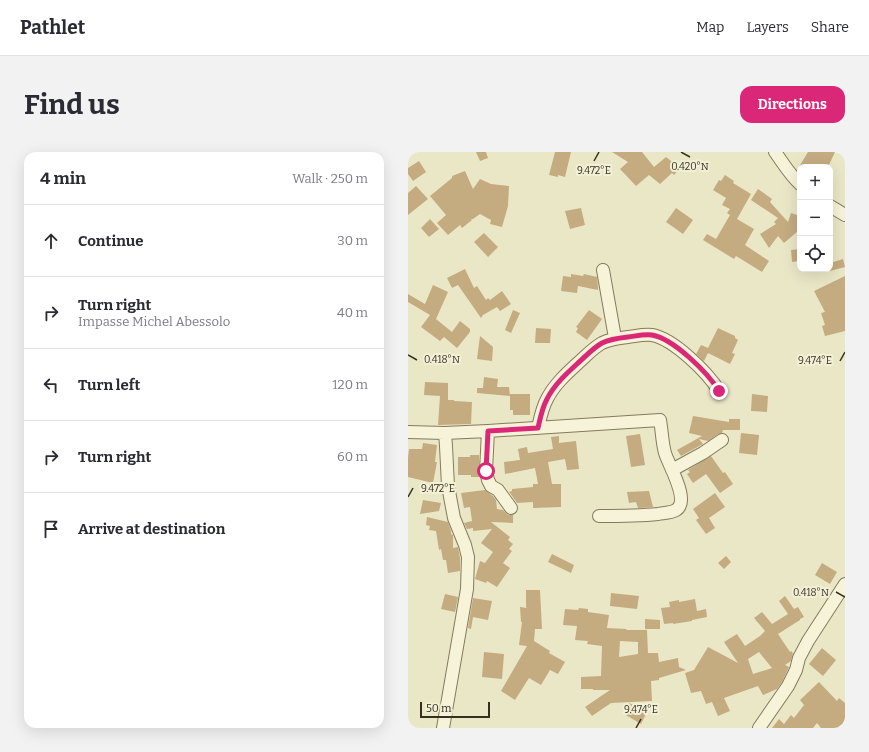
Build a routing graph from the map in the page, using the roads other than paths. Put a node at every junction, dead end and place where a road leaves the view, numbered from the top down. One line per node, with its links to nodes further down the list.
1 (775, 152): 2 (street)
2 (797, 182)
3 (833, 208): 4 (street)
4 (845, 215)
5 (603, 270): 6 (street)
6 (615, 338): 7 (street); 8 (street)
7 (719, 391)
8 (538, 428): 9 (street); 13 (street)
9 (488, 431): 11 (street); 14 (street)
10 (408, 432): 11 (street)
11 (445, 433): 17 (street)
12 (722, 440): 13 (street)
13 (672, 470): 15 (street)
14 (511, 508)
15 (599, 516)
16 (845, 584): 18 (street)
17 (443, 728)
18 (759, 728)

